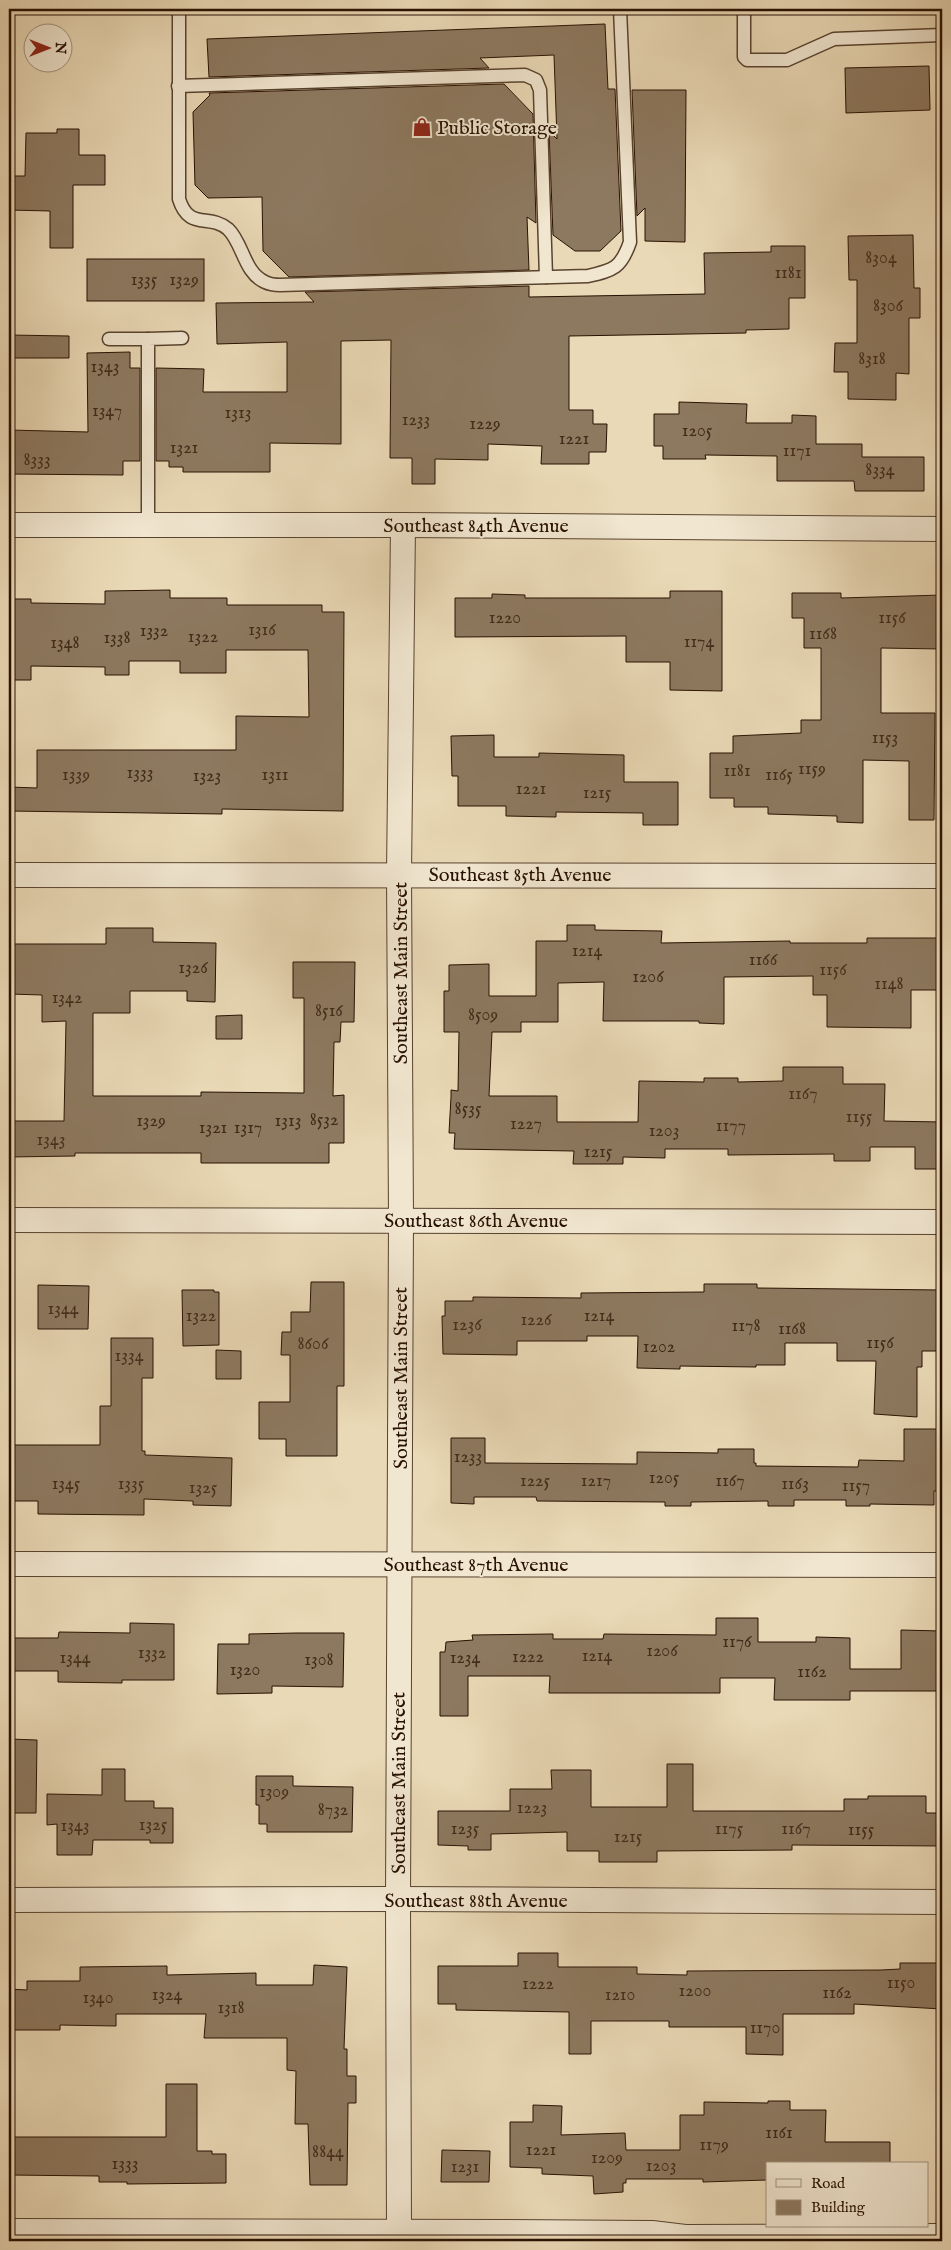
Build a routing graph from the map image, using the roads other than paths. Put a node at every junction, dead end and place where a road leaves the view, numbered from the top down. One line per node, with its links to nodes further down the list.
1 (179, 9): 5 (lane)
2 (620, 9): 6 (lane)
3 (744, 9): 4 (lane)
4 (942, 35)
5 (178, 86): 6 (lane); 6 (lane)
6 (546, 277)
7 (148, 338): 8 (lane); 9 (lane); 11 (lane)
8 (182, 338)
9 (109, 339)
10 (9, 525): 11 (street, Southeast 84th Avenue)
11 (148, 525): 12 (street, Southeast 84th Avenue)
12 (403, 525): 13 (street, Southeast 84th Avenue); 14 (street, Southeast Main Street)
13 (942, 529)
14 (400, 874): 15 (street, Southeast 85th Avenue); 16 (street, Southeast 85th Avenue); 17 (street, Southeast Main Street)
15 (9, 875)
16 (942, 876)
17 (401, 1219): 18 (street, Southeast 86th Avenue); 19 (street, Southeast 86th Avenue); 21 (street, Southeast Main Street)
18 (9, 1220)
19 (942, 1222)
20 (9, 1564): 21 (street, Southeast 87th Avenue)
21 (399, 1564): 22 (street, Southeast 87th Avenue); 23 (street, Southeast Main Street)
22 (942, 1565)
23 (398, 1899): 24 (street, Southeast 88th Avenue); 25 (street, Southeast 88th Avenue); 27 (street, Southeast Main Street)
24 (9, 1900)
25 (942, 1902)
26 (9, 2231): 27 (street)
27 (399, 2232): 28 (street)
28 (942, 2236)

